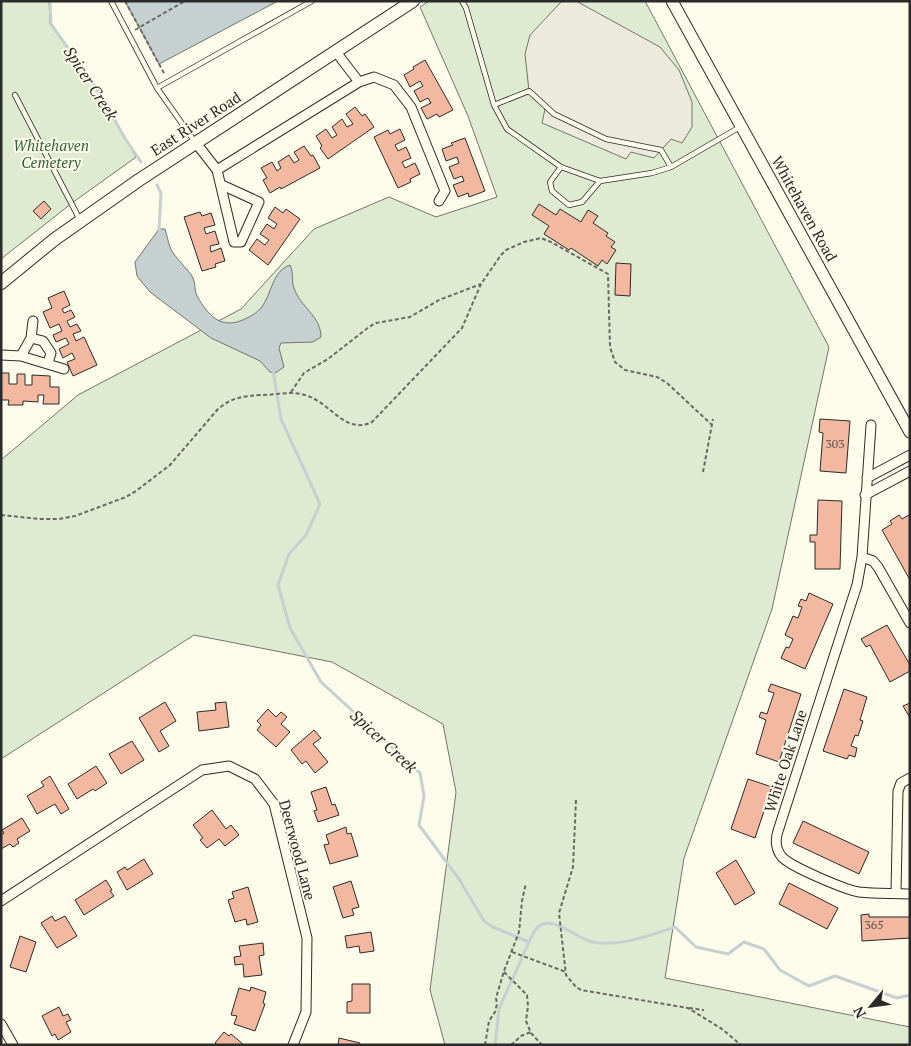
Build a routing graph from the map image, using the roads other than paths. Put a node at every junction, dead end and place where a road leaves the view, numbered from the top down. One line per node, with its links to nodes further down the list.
1 (111, 1): 8 (lane)
2 (312, 1): 8 (lane)
3 (413, 1): 6 (main road, East River Road)
4 (462, 1): 10 (lane)
5 (672, 1): 11 (street, Whitehaven Road)
6 (336, 52): 7 (street); 12 (main road, East River Road)
7 (360, 82): 15 (street); 18 (street)
8 (158, 88): 12 (lane)
9 (15, 95): 19 (lane)
10 (494, 105): 13 (lane); 14 (lane)
11 (741, 126): 14 (lane); 28 (street, Whitehaven Road)
12 (196, 143): 15 (street); 19 (main road, East River Road)
13 (561, 167): 16 (lane); 16 (lane)
14 (671, 167): 16 (lane)
15 (218, 170): 17 (street)
16 (600, 181)
17 (222, 184): 17 (street)
18 (439, 201)
19 (80, 221): 20 (main road, East River Road)
20 (1, 283)
21 (33, 321): 22 (street)
22 (31, 338): 24 (street); 25 (street)
23 (1, 355): 24 (street)
24 (21, 356): 25 (street)
25 (48, 364): 26 (street)
26 (64, 369)
27 (871, 426): 31 (street, White Oak Lane)
28 (910, 432)
29 (910, 455): 31 (street)
30 (910, 471): 32 (street)
31 (866, 478): 32 (street, White Oak Lane)
32 (865, 495): 33 (street, White Oak Lane)
33 (862, 557): 34 (street); 36 (street, White Oak Lane)
34 (910, 623)
35 (910, 778): 36 (street)
36 (896, 893): 37 (street, White Oak Lane)
37 (910, 894)
38 (1, 901): 41 (street, Deerwood Lane)
39 (1, 1024): 40 (street)
40 (13, 1045)
41 (293, 1045)

